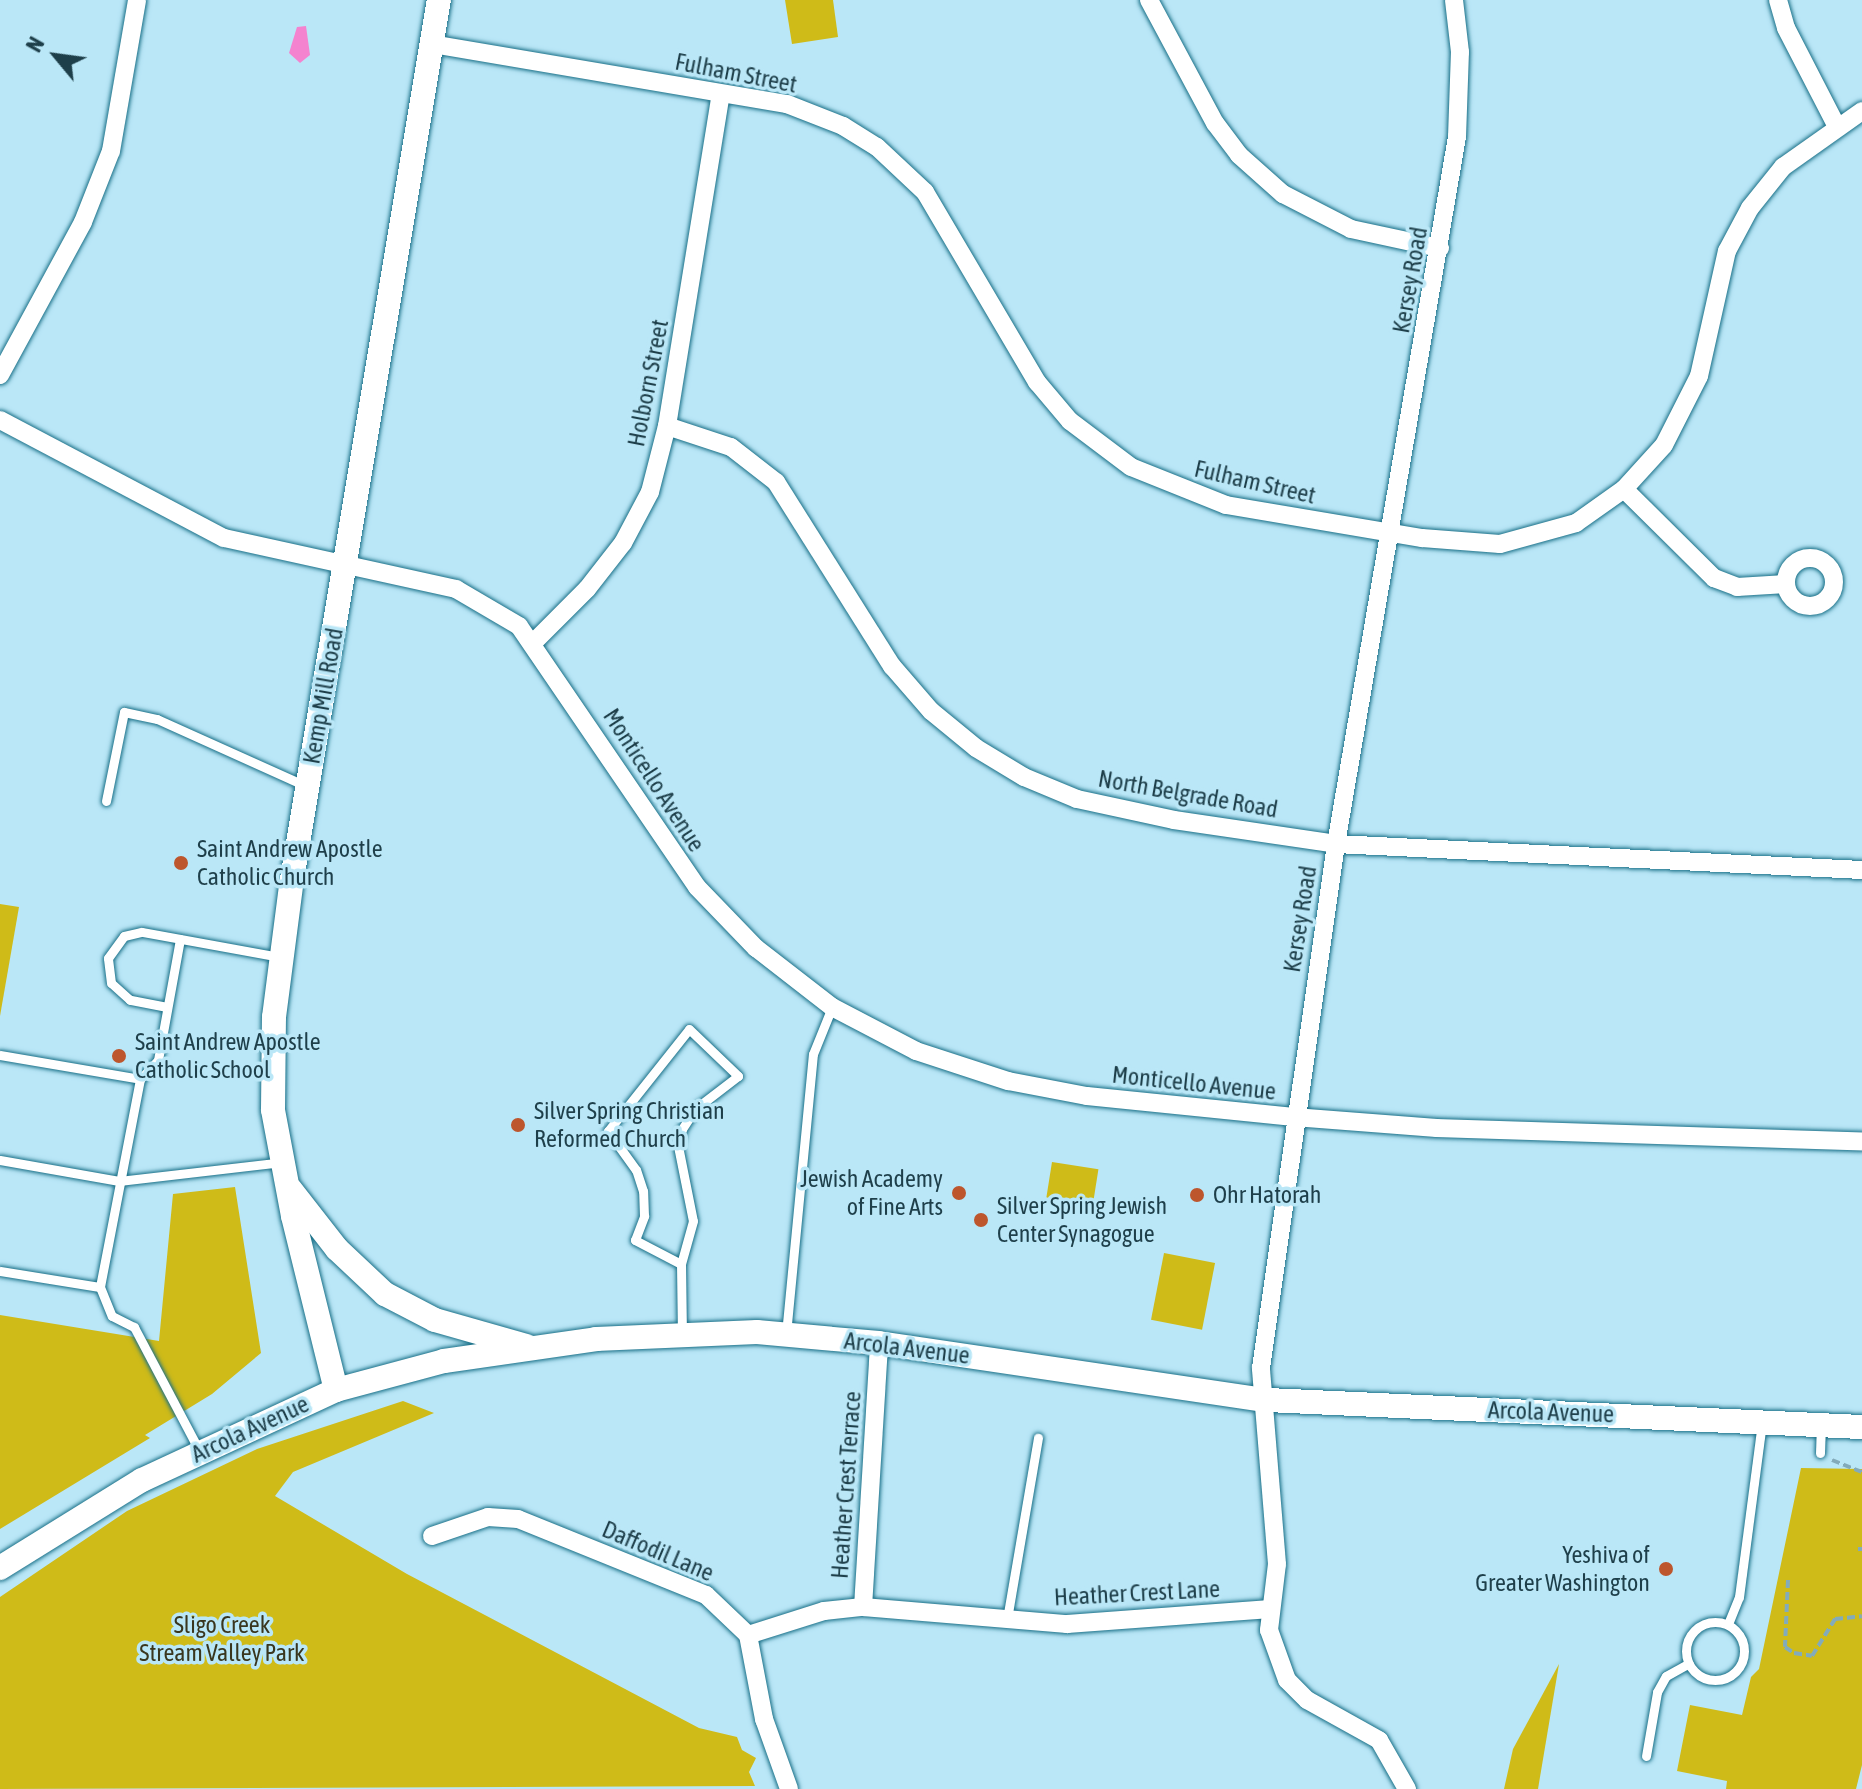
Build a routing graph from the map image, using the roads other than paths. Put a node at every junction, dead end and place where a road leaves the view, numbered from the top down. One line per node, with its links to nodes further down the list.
1 (137, 0): 11 (street)
2 (439, 0): 6 (street, Kemp Mill Road)
3 (1149, 0): 10 (street)
4 (1454, 0): 10 (street, Kersey Road)
5 (1778, 0): 9 (street)
6 (432, 44): 7 (street, Fulham Street); 16 (street, Kemp Mill Road)
7 (721, 94): 13 (street, Holborn Street); 15 (street, Fulham Street)
8 (1862, 111): 9 (street, Fulham Street)
9 (1836, 125): 14 (street, Fulham Street)
10 (1440, 248): 15 (street, Kersey Road)
11 (0, 375)
12 (0, 420): 16 (street, Monticello Avenue)
13 (667, 426): 18 (street, Holborn Street); 21 (street, North Belgrade Road)
14 (1624, 489): 15 (street, Fulham Street); 17 (street)
15 (1390, 533): 21 (street, Kersey Road)
16 (345, 563): 18 (street, Monticello Avenue); 19 (street, Kemp Mill Road)
17 (1786, 584)
18 (534, 642): 26 (street, Monticello Avenue)
19 (308, 787): 20 (lane); 24 (street, Kemp Mill Road)
20 (106, 801)
21 (1336, 844): 22 (street, North Belgrade Road); 29 (street, Kersey Road)
22 (1862, 870)
23 (180, 939): 24 (lane); 25 (lane); 25 (lane)
24 (282, 957): 32 (street, Kemp Mill Road)
25 (167, 1007): 28 (lane)
26 (832, 1007): 29 (street, Monticello Avenue); 38 (lane)
27 (0, 1055): 28 (lane)
28 (140, 1079): 33 (lane)
29 (1294, 1117): 30 (street, Monticello Avenue); 42 (street, Kersey Road)
30 (1862, 1141)
31 (0, 1160): 33 (lane)
32 (285, 1174): 33 (lane); 40 (street); 41 (street, Kemp Mill Road)
33 (119, 1181): 36 (lane)
34 (681, 1264): 34 (lane); 37 (lane)
35 (0, 1271): 36 (lane)
36 (100, 1287): 47 (lane)
37 (682, 1335): 38 (street, Arcola Avenue); 40 (street, Arcola Avenue)
38 (786, 1335): 39 (street, Arcola Avenue)
39 (879, 1343): 42 (street, Arcola Avenue); 51 (street, Heather Crest Terrace)
40 (534, 1348): 41 (street, Arcola Avenue)
41 (336, 1390): 47 (street, Arcola Avenue)
42 (1267, 1400): 43 (street, Arcola Avenue); 52 (street, Kersey Road)
43 (1763, 1421): 44 (street, Arcola Avenue); 54 (lane)
44 (1821, 1424): 45 (street, Arcola Avenue); 48 (lane)
45 (1862, 1427)
46 (1038, 1438): 53 (lane)
47 (200, 1452): 50 (street, Arcola Avenue)
48 (1820, 1453)
49 (432, 1536): 55 (street, Daffodil Lane)
50 (0, 1568)
51 (863, 1607): 53 (street, Heather Crest Lane); 55 (street, Heather Crest Terrace)
52 (1270, 1609): 53 (street, Heather Crest Lane); 59 (street, Kersey Road)
53 (1007, 1619)
54 (1728, 1624): 56 (lane); 56 (lane)
55 (748, 1635): 58 (street)
56 (1689, 1663): 57 (lane)
57 (1646, 1756)
58 (789, 1789)
59 (1407, 1789)

